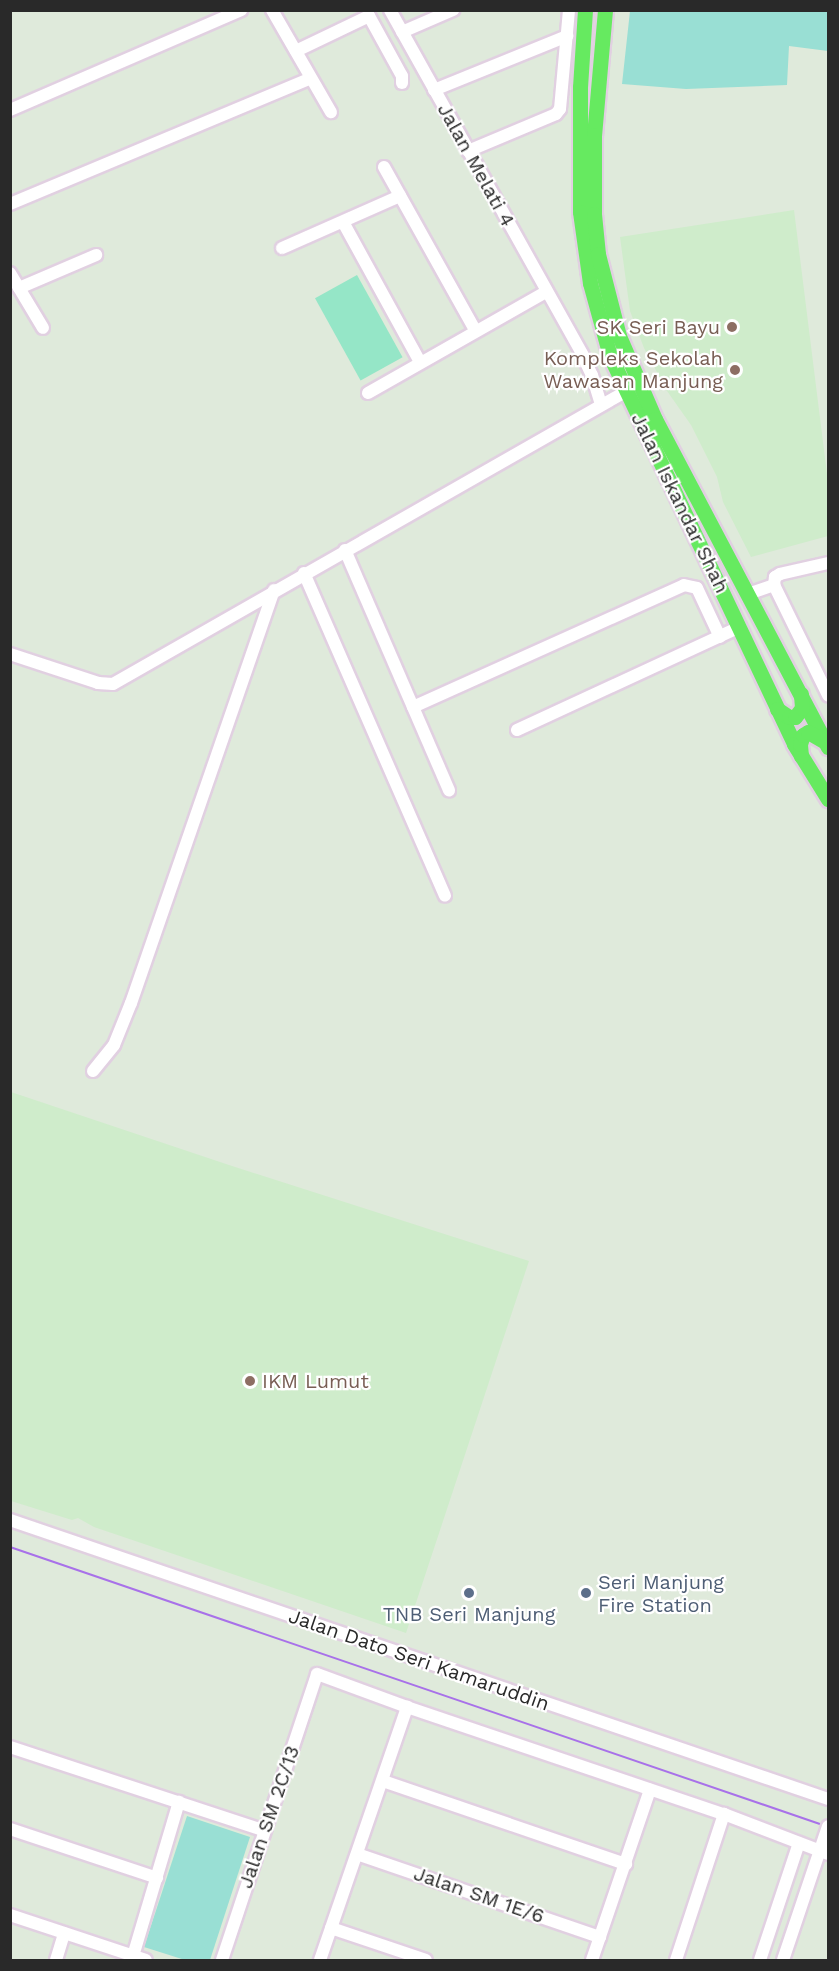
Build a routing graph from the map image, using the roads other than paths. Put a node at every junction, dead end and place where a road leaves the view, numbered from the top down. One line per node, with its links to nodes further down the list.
1 (241, 10): 14 (street)
2 (272, 10): 10 (street)
3 (390, 10): 8 (street, Jalan Melati 4)
4 (453, 10): 8 (street)
5 (569, 10): 9 (street)
6 (585, 10): 30 (main road, Jalan Iskandar Shah)
7 (604, 10): 37 (main road, Jalan Iskandar Shah)
8 (402, 32): 11 (street, Jalan Melati 4)
9 (567, 36): 13 (street); 16 (street)
10 (296, 51): 11 (street); 12 (street)
11 (421, 67): 13 (street, Jalan Melati 4)
12 (310, 78): 15 (street); 19 (street)
13 (434, 90): 16 (street, Jalan Melati 4)
14 (10, 110)
15 (331, 112)
16 (468, 151): 25 (street, Jalan Melati 4)
17 (384, 167): 18 (street)
18 (400, 196): 20 (street); 27 (street)
19 (10, 204)
20 (343, 222): 21 (street); 28 (street)
21 (282, 248)
22 (96, 255): 24 (street)
23 (10, 273): 24 (street)
24 (19, 288): 26 (street)
25 (546, 292): 27 (street); 31 (street, Jalan Melati 4)
26 (43, 328)
27 (475, 330): 28 (street)
28 (420, 362): 29 (street)
29 (368, 393)
30 (625, 393): 31 (street); 38 (main road, Jalan Iskandar Shah)
31 (602, 405): 32 (street)
32 (345, 550): 34 (street); 43 (street)
33 (828, 563): 35 (street)
34 (304, 573): 36 (street); 50 (street)
35 (774, 585): 37 (street); 42 (street)
36 (274, 590): 40 (street); 51 (street)
37 (748, 594): 41 (main road, Jalan Iskandar Shah)
38 (740, 627): 39 (street); 44 (main road, Jalan Iskandar Shah)
39 (720, 637): 43 (street); 45 (street)
40 (10, 654)
41 (801, 691): 44 (main road); 46 (main road, Jalan Iskandar Shah)
42 (828, 696)
43 (413, 708): 48 (street)
44 (777, 709): 47 (main road, Jalan Iskandar Shah)
45 (518, 730)
46 (828, 746): 47 (main road)
47 (801, 756): 49 (main road, Jalan Iskandar Shah)
48 (448, 790)
49 (828, 799)
50 (445, 895)
51 (93, 1071)
52 (10, 1520): 57 (street, Jalan Dato Seri Kamaruddin)
53 (407, 1707): 55 (street); 56 (street); 62 (street, Jalan SM 2C/13)
54 (10, 1747): 58 (street)
55 (383, 1781): 65 (street); 66 (street)
56 (650, 1790): 59 (street); 66 (street)
57 (828, 1799)
58 (179, 1802): 62 (street); 67 (street)
59 (724, 1814): 63 (street); 80 (street)
60 (10, 1829): 67 (street)
61 (828, 1829): 64 (street)
62 (263, 1830): 76 (street, Jalan SM 2C/13)
63 (799, 1843): 64 (street); 81 (street)
64 (825, 1852): 82 (street)
65 (357, 1854): 69 (street); 71 (street, Jalan SM 1E/6)
66 (626, 1864): 71 (street)
67 (157, 1878): 72 (street)
68 (10, 1915): 70 (street)
69 (331, 1928): 73 (street); 77 (street)
70 (64, 1933): 72 (street); 74 (street)
71 (600, 1937): 79 (street)
72 (133, 1956): 75 (street)
73 (402, 1957): 78 (street)
74 (56, 1960)
75 (146, 1960)
76 (222, 1960)
77 (320, 1960)
78 (426, 1960)
79 (592, 1960)
80 (676, 1960)
81 (760, 1960)
82 (783, 1960)

